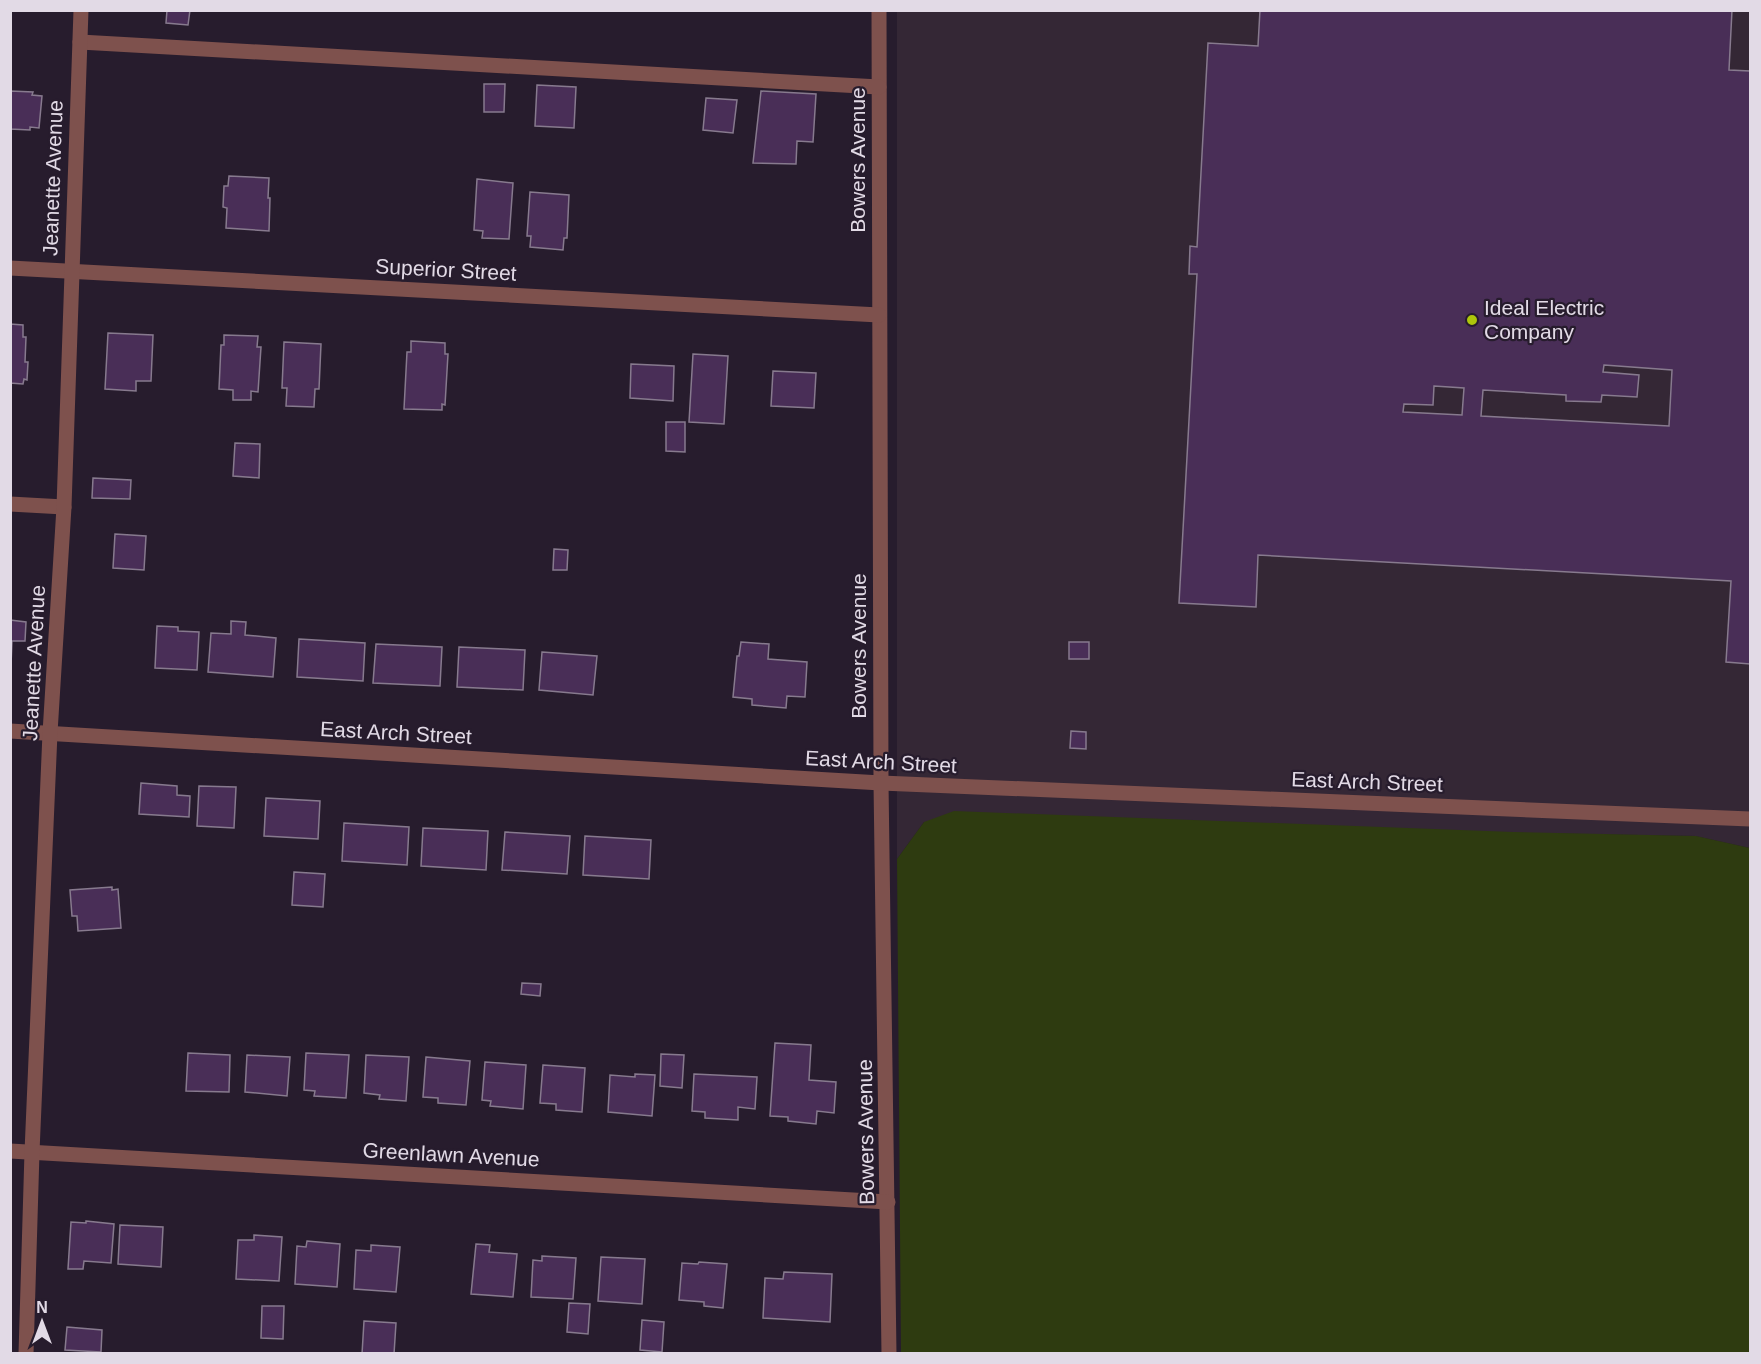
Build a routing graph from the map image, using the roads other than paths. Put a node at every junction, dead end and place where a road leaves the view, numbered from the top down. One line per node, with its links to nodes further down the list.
1 (81, 10): 3 (street, Jeanette Avenue)
2 (879, 10): 4 (street, Bowers Avenue)
3 (80, 42): 4 (street); 6 (street, Jeanette Avenue)
4 (879, 87): 7 (street, Bowers Avenue)
5 (10, 268): 6 (street, Superior Street)
6 (71, 271): 7 (street, Superior Street); 9 (street, Jeanette Avenue)
7 (879, 315): 12 (street, Bowers Avenue)
8 (10, 504): 9 (street)
9 (64, 507): 11 (street, Jeanette Avenue)
10 (10, 731): 11 (street, East Arch Street)
11 (50, 733): 12 (street, East Arch Street); 15 (street, Jeanette Avenue)
12 (881, 783): 13 (street, East Arch Street); 16 (street, Bowers Avenue)
13 (1750, 819)
14 (10, 1151): 15 (street, Greenlawn Avenue)
15 (32, 1152): 16 (street, Greenlawn Avenue); 17 (street, Jeanette Avenue)
16 (888, 1202): 18 (street, Bowers Avenue)
17 (26, 1353)
18 (889, 1353)

